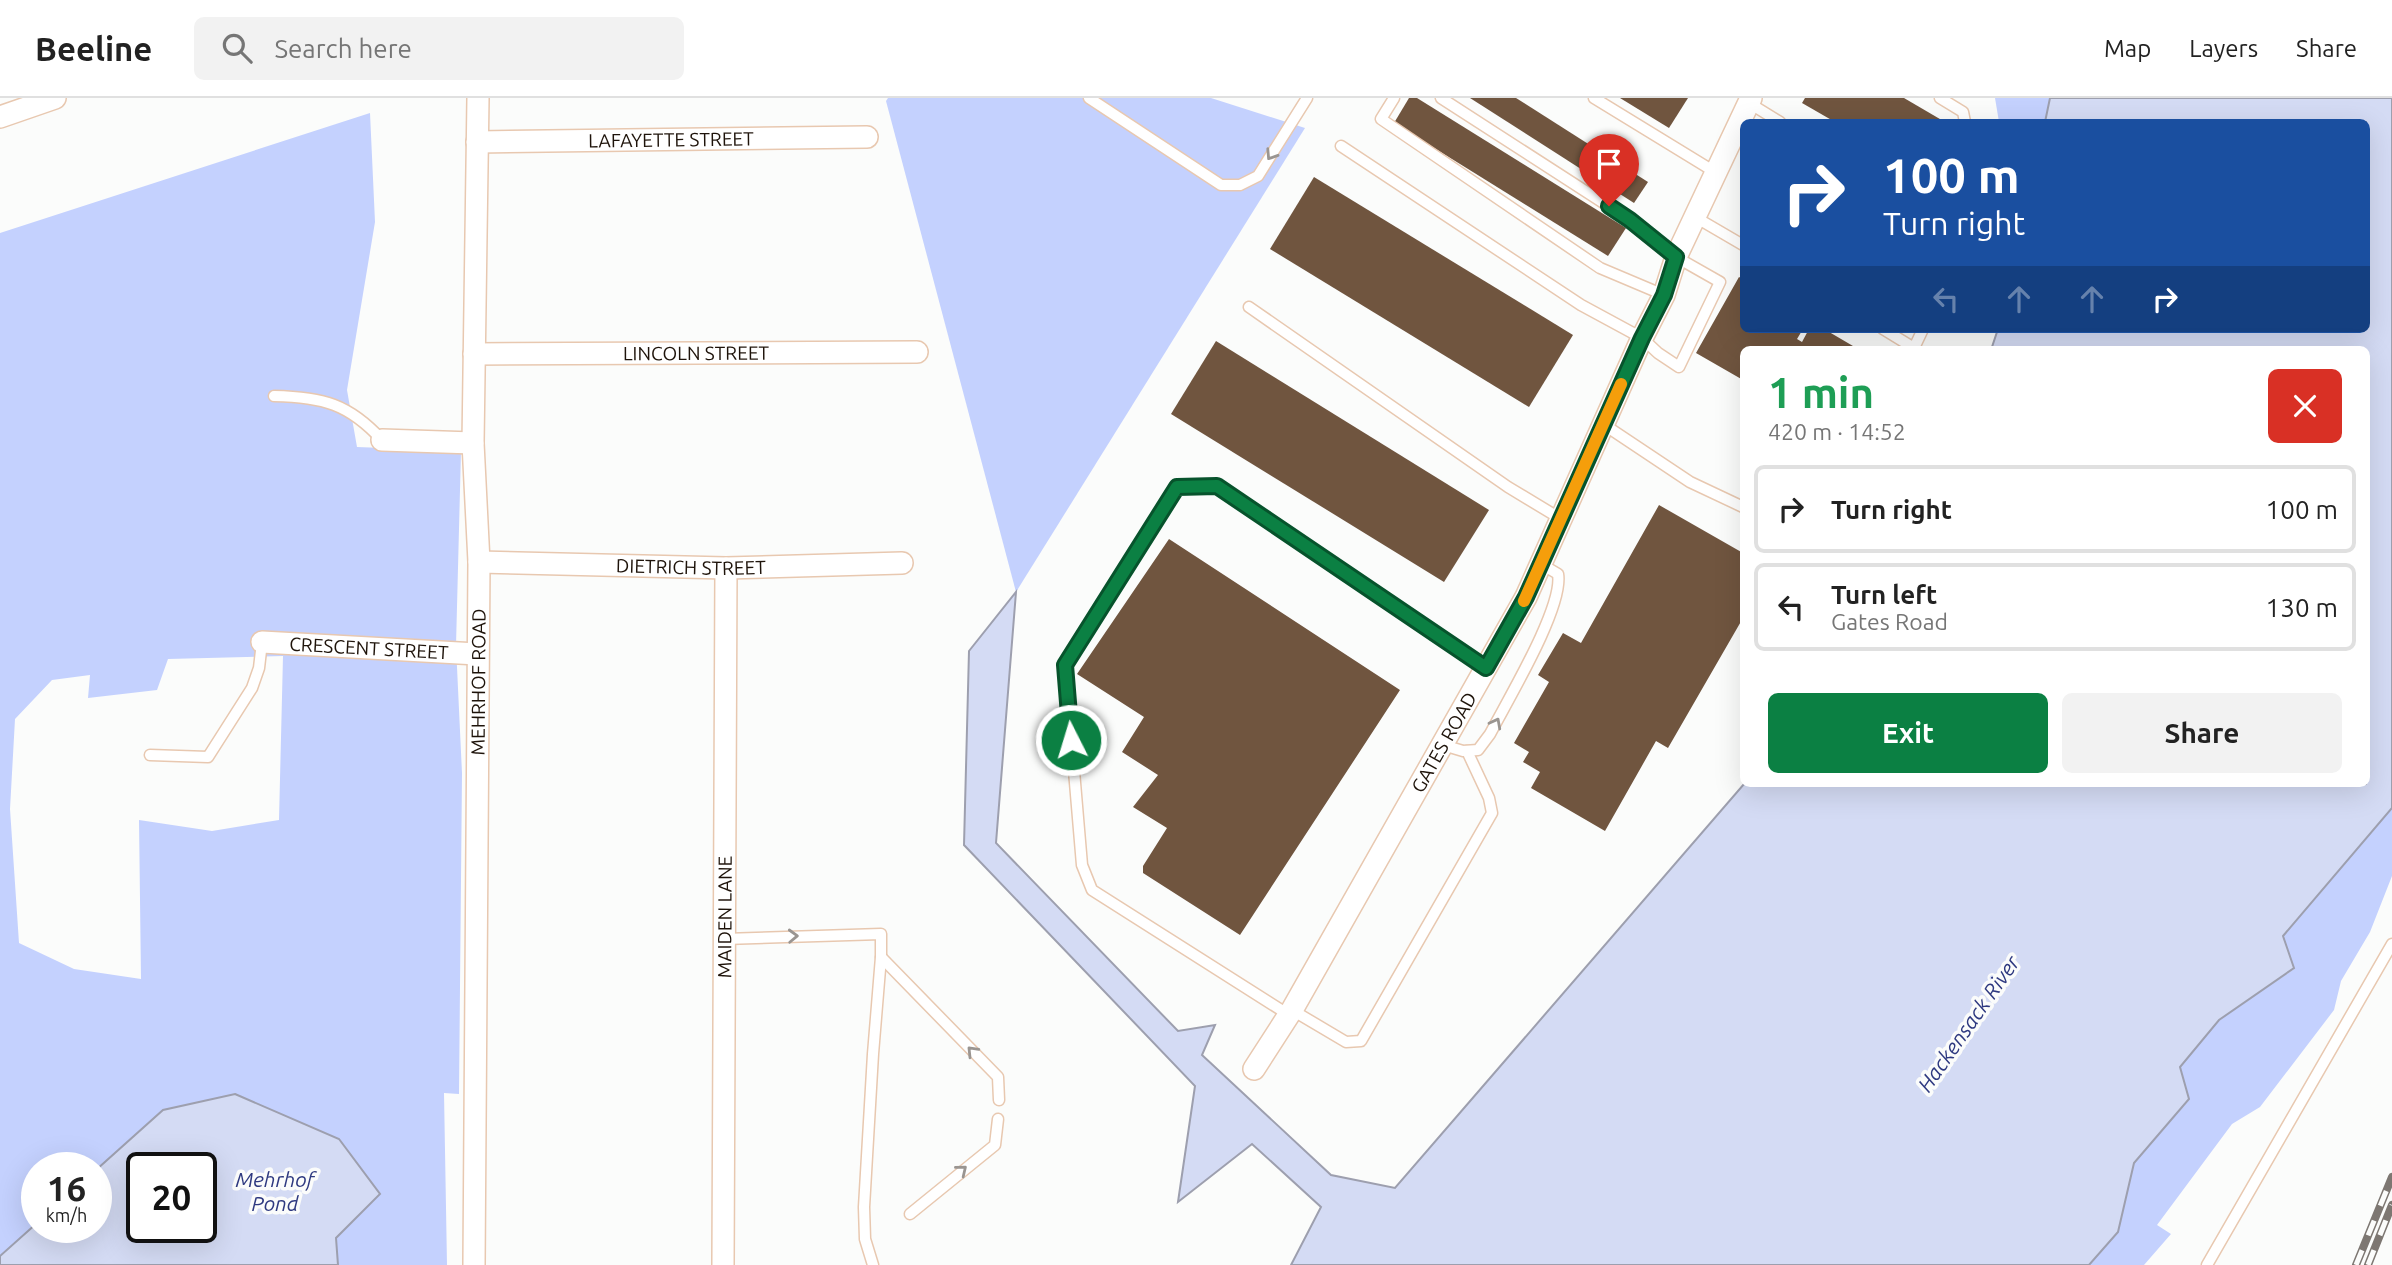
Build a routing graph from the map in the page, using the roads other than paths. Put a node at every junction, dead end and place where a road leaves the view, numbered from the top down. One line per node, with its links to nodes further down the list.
1 (55, 98): 10 (street)
2 (478, 98): 16 (street, MEHRHOF ROAD)
3 (1089, 98): 4 (lane, one-way to 3)
4 (1307, 98)
5 (1394, 98): 22 (lane)
6 (1441, 98): 21 (lane)
7 (1594, 98): 18 (lane)
8 (1940, 98): 13 (lane)
9 (1750, 100): 11 (street, GATES ROAD); 12 (lane)
10 (0, 117)
11 (1741, 119)
12 (1776, 119)
13 (1964, 119)
14 (1740, 121): 18 (street, GATES ROAD)
15 (867, 137): 16 (street, LAFAYETTE STREET)
16 (477, 142): 28 (street, MEHRHOF ROAD)
17 (1341, 146): 25 (lane)
18 (1715, 172): 19 (street, GATES ROAD)
19 (1695, 217): 20 (lane); 21 (street, GATES ROAD)
20 (1740, 243)
21 (1676, 257): 22 (street, GATES ROAD); 25 (lane)
22 (1664, 295): 25 (street, GATES ROAD)
23 (1249, 307): 34 (lane)
24 (1890, 333): 26 (lane)
25 (1642, 338): 30 (street, GATES ROAD)
26 (1911, 346)
27 (917, 352): 28 (street, LINCOLN STREET)
28 (474, 354): 32 (street, MEHRHOF ROAD)
29 (275, 396): 31 (lane)
30 (1603, 424): 33 (lane); 34 (street, GATES ROAD)
31 (382, 440): 32 (street)
32 (473, 443): 35 (street, MEHRHOF ROAD)
33 (1740, 507)
34 (1561, 519): 37 (street, GATES ROAD)
35 (479, 562): 38 (street, DIETRICH STREET); 40 (street, MEHRHOF ROAD)
36 (902, 563): 38 (street, DIETRICH STREET)
37 (1541, 564): 41 (street, GATES ROAD); 43 (lane, one-way to 37)
38 (726, 568): 45 (street, MAIDEN LANE)
39 (262, 642): 40 (street, CRESCENT STREET); 44 (lane)
40 (477, 654): 53 (street, MEHRHOF ROAD)
41 (1486, 668): 42 (street, GATES ROAD); 48 (lane)
42 (1443, 745): 43 (lane); 48 (street, GATES ROAD)
43 (1467, 751): 48 (lane)
44 (150, 755)
45 (724, 939): 47 (lane, one-way to 47); 54 (street, MAIDEN LANE)
46 (2392, 944): 56 (lane)
47 (881, 957): 50 (lane, one-way to 47); 55 (lane)
48 (1291, 1013): 49 (street, GATES ROAD)
49 (1254, 1069)
50 (999, 1100)
51 (998, 1119): 52 (lane, one-way to 51)
52 (911, 1214)
53 (474, 1265)
54 (723, 1265)
55 (873, 1265)
56 (2207, 1265)

